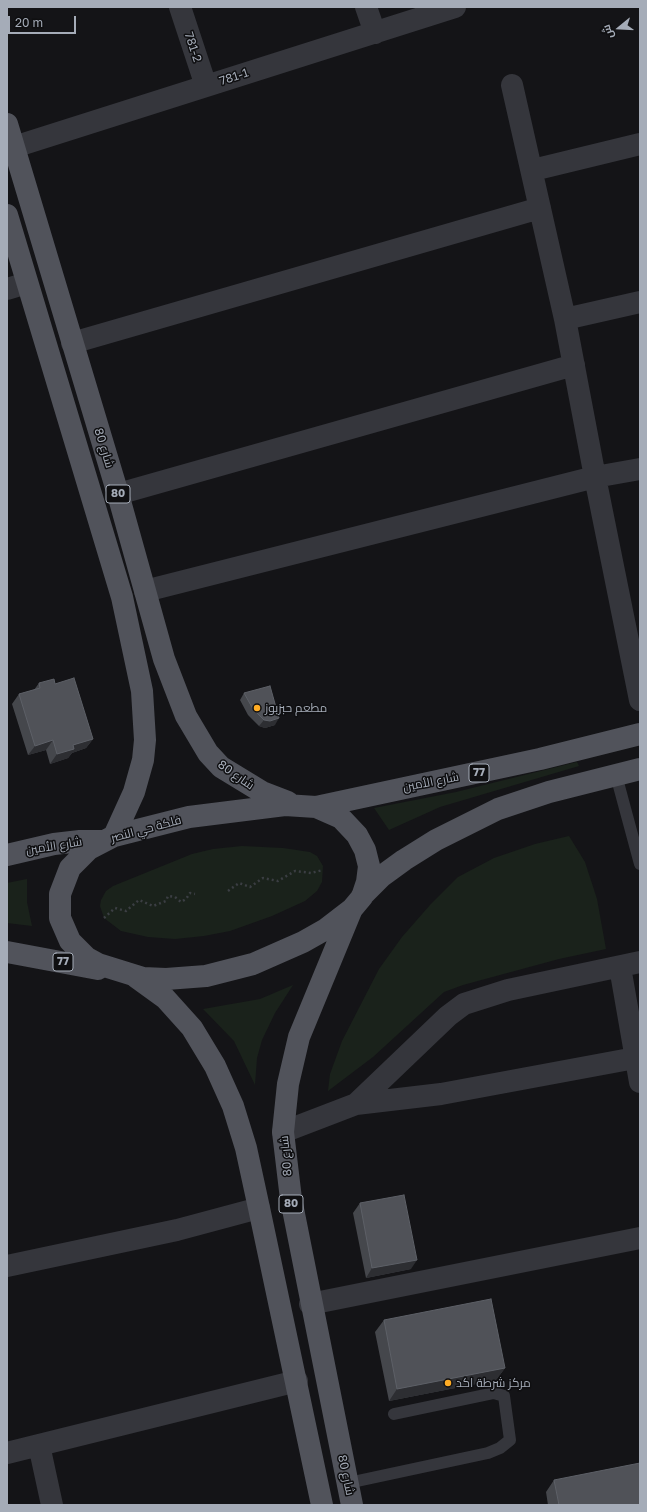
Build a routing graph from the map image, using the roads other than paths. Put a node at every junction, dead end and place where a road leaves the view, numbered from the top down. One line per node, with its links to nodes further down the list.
1 (180, 7): 6 (street, 781-2)
2 (366, 7): 4 (street)
3 (455, 7): 4 (street, 781-1)
4 (374, 32): 6 (street, 781-1)
5 (512, 84): 10 (street)
6 (206, 86): 9 (street, 781-1)
7 (7, 124): 9 (main road, شارع 80 / 80)
8 (640, 144): 10 (street)
9 (14, 147): 16 (main road, شارع 80 / 80)
10 (533, 170): 11 (street)
11 (540, 208): 15 (street); 16 (street)
12 (7, 215): 13 (main road, 80)
13 (17, 286): 27 (main road, 80)
14 (640, 302): 15 (street)
15 (566, 319): 17 (street)
16 (72, 343): 20 (main road, شارع 80 / 80)
17 (574, 365): 19 (street); 20 (street)
18 (640, 469): 19 (street)
19 (595, 477): 21 (street); 22 (street)
20 (118, 494): 21 (main road, شارع 80 / 80)
21 (145, 591): 26 (main road, شارع 80 / 80)
22 (640, 700)
23 (640, 734): 26 (main road, شارع الأمين / 77)
24 (640, 769): 25 (main road)
25 (616, 775): 29 (lane); 30 (main road)
26 (310, 806): 27 (main road, فلكة حي النصر); 30 (main road, فلكة حي النصر)
27 (108, 838): 28 (main road, شارع الأمين); 33 (main road, فلكة حي النصر)
28 (7, 856)
29 (640, 864)
30 (357, 903): 33 (main road, فلكة حي النصر); 37 (main road, شارع 80 / 80)
31 (7, 952): 33 (main road, 77)
32 (630, 965): 34 (street); 36 (street)
33 (126, 974): 38 (main road, 80)
34 (635, 1058): 35 (street); 36 (street)
35 (640, 1082)
36 (356, 1104): 37 (street)
37 (283, 1132): 41 (main road, شارع 80 / 80)
38 (259, 1208): 40 (street); 42 (main road, 80)
39 (640, 1238): 41 (street)
40 (7, 1266)
41 (310, 1304): 46 (main road, شارع 80 / 80)
42 (297, 1381): 44 (street); 48 (main road, 80)
43 (394, 1414): 46 (lane)
44 (39, 1445): 45 (street); 47 (street)
45 (7, 1453)
46 (348, 1483): 49 (main road, شارع 80 / 80)
47 (52, 1505)
48 (322, 1505)
49 (352, 1505)

